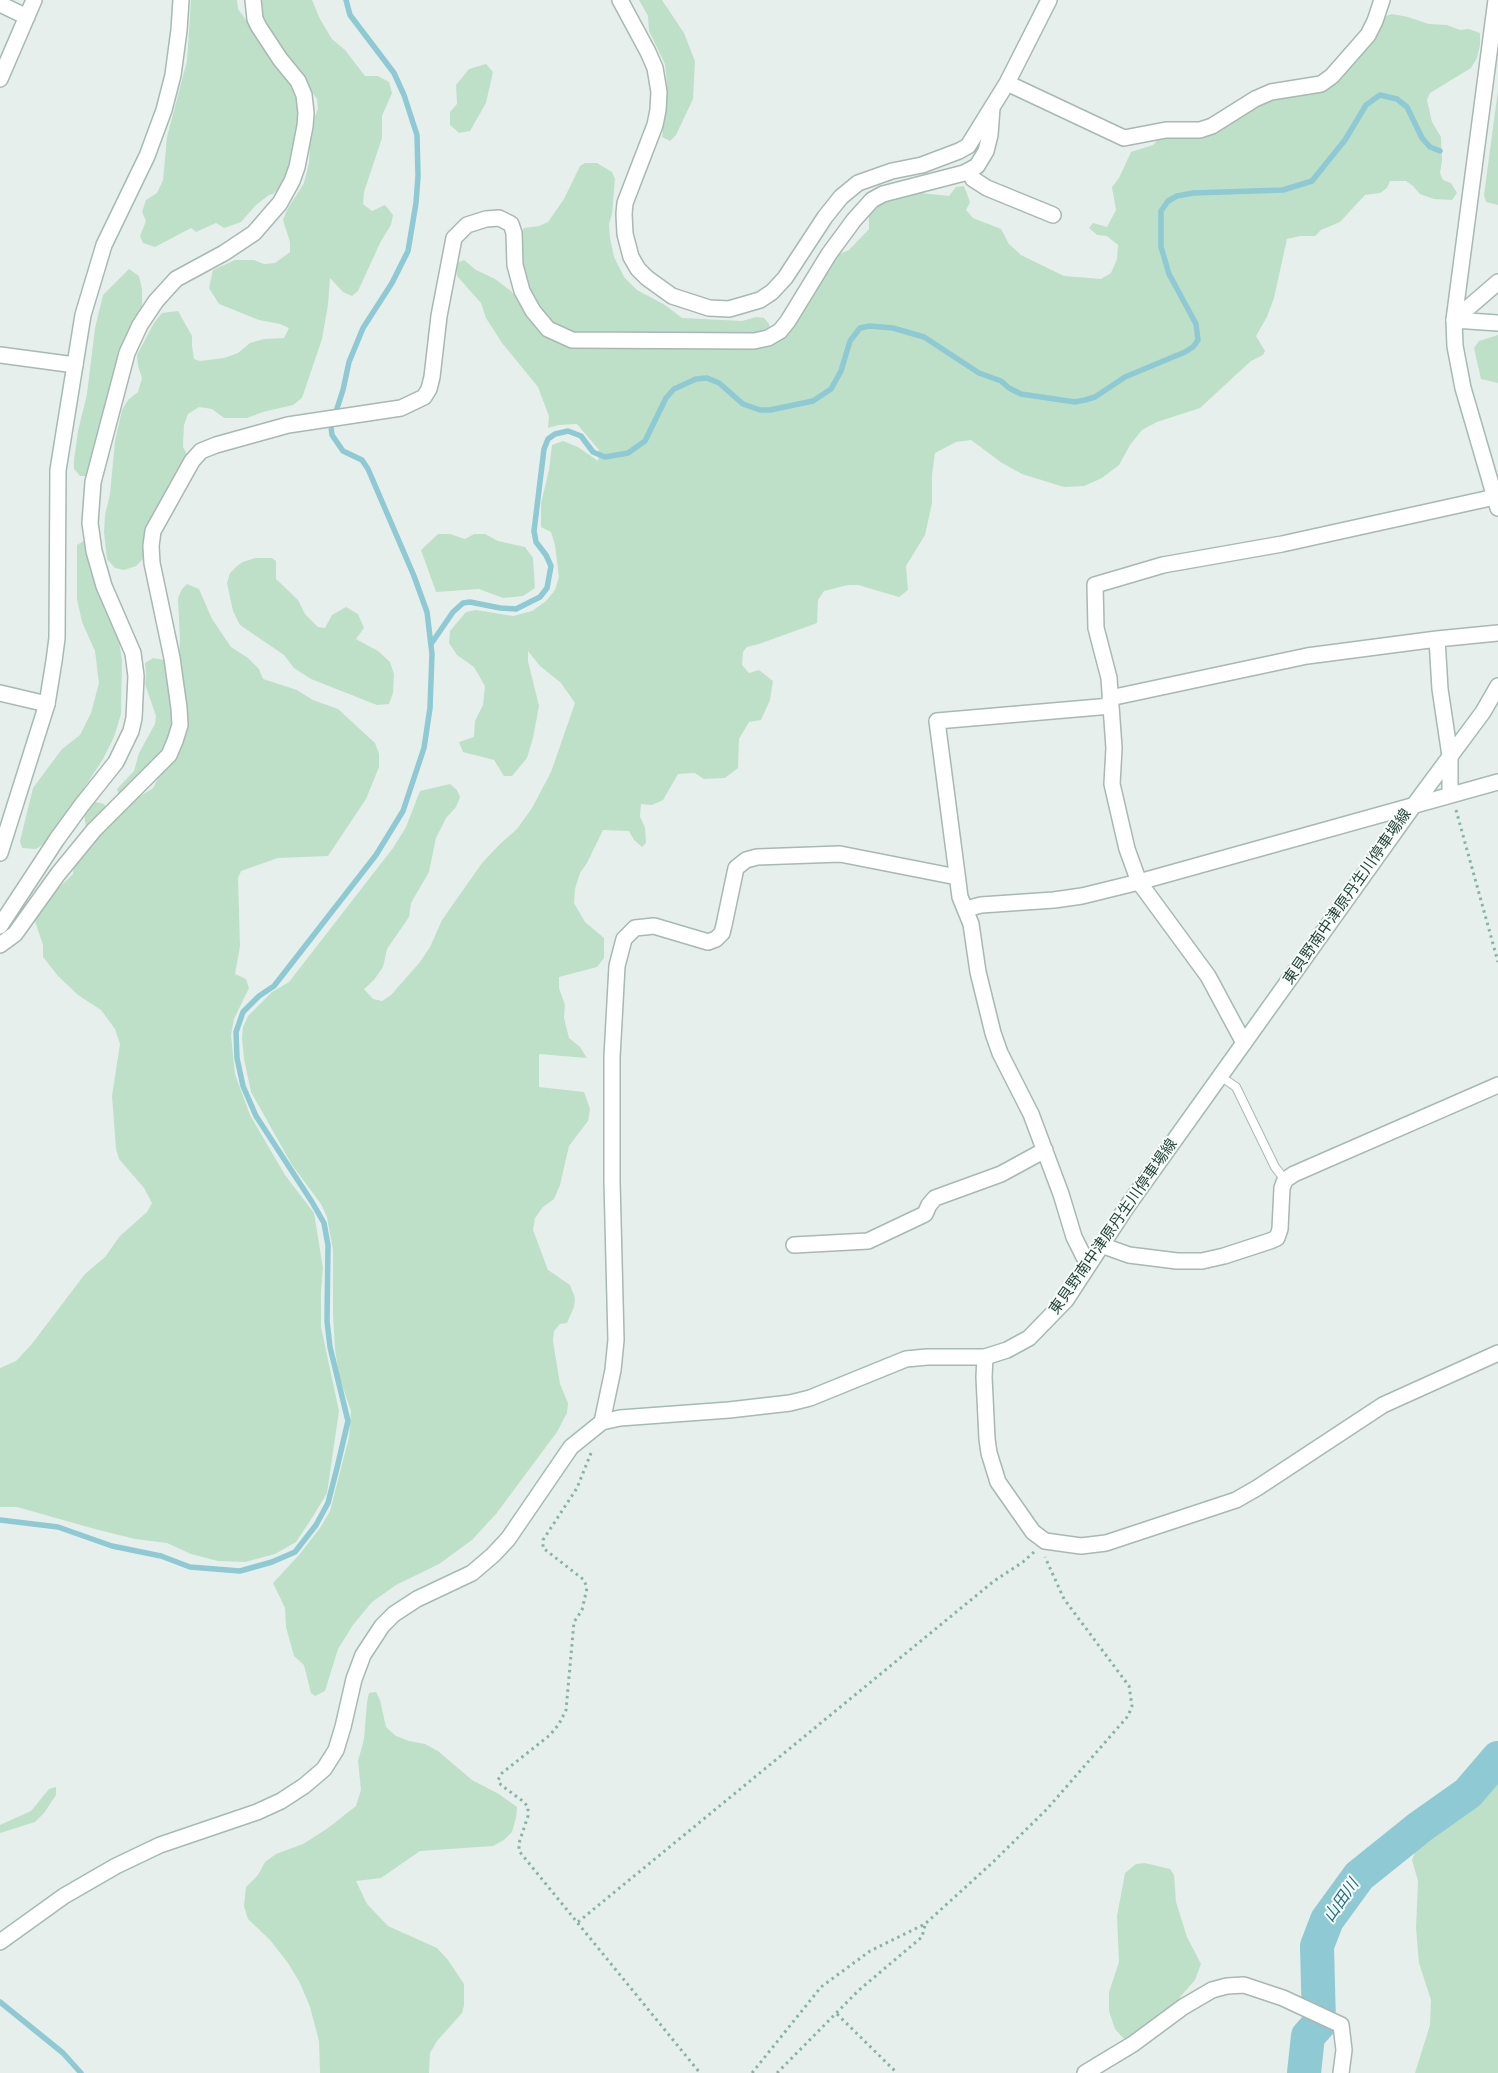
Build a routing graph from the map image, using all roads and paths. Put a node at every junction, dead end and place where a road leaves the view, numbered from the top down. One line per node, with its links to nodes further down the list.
1 (34, 0): 9 (street)
2 (181, 0): 20 (street)
3 (253, 0): 36 (street)
4 (620, 0): 13 (street)
5 (1050, 0): 12 (street)
6 (1382, 0): 12 (street)
7 (1496, 0): 10 (street)
8 (0, 4): 9 (street)
9 (27, 17): 11 (street)
10 (1496, 28): 17 (street)
11 (0, 79)
12 (1007, 83): 13 (street)
13 (992, 108): 14 (street)
14 (970, 171): 15 (street); 37 (street)
15 (1053, 215)
16 (1498, 282): 17 (street)
17 (1454, 320): 18 (street); 21 (street)
18 (1498, 323)
19 (0, 355): 20 (street)
20 (75, 365): 27 (street)
21 (1497, 502): 26 (street)
22 (1498, 634): 23 (street)
23 (1437, 639): 26 (street); 28 (street)
24 (1498, 686): 28 (street, 東貝野南中津原丹生川停車場線)
25 (0, 693): 27 (street)
26 (1111, 702): 33 (street); 34 (street)
27 (47, 704): 32 (street)
28 (1450, 756): 30 (street); 31 (street, 東貝野南中津原丹生川停車場線)
29 (1498, 782): 30 (street)
30 (1450, 795): 31 (street); 38 (path)
31 (1414, 804): 34 (street); 39 (street, 東貝野南中津原丹生川停車場線)
32 (0, 852)
33 (957, 877): 35 (street); 49 (street)
34 (1139, 882): 35 (street); 39 (street)
35 (966, 909): 42 (street)
36 (0, 926)
37 (0, 946)
38 (1498, 962)
39 (1244, 1044): 40 (street, 東貝野南中津原丹生川停車場線)
40 (1220, 1076): 43 (lane); 45 (street, 東貝野南中津原丹生川停車場線)
41 (1498, 1085): 43 (street)
42 (1045, 1150): 44 (street); 46 (street)
43 (1285, 1180): 45 (street)
44 (794, 1245)
45 (1101, 1245): 46 (street, 東貝野南中津原丹生川停車場線)
46 (1088, 1265): 48 (street, 東貝野南中津原丹生川停車場線)
47 (1498, 1354): 51 (street)
48 (985, 1357): 49 (street, 東貝野南中津原丹生川停車場線); 51 (street)
49 (602, 1422): 54 (street, 東貝野南中津原丹生川停車場線)
50 (594, 1449): 52 (path)
51 (1045, 1541): 52 (path); 53 (path)
52 (578, 1922): 56 (path)
53 (925, 1924): 55 (path); 57 (path)
54 (0, 1942)
55 (837, 2014): 58 (path); 59 (path)
56 (700, 2073)
57 (752, 2073)
58 (777, 2073)
59 (896, 2073)
60 (1085, 2073): 61 (street)
61 (1341, 2073)

